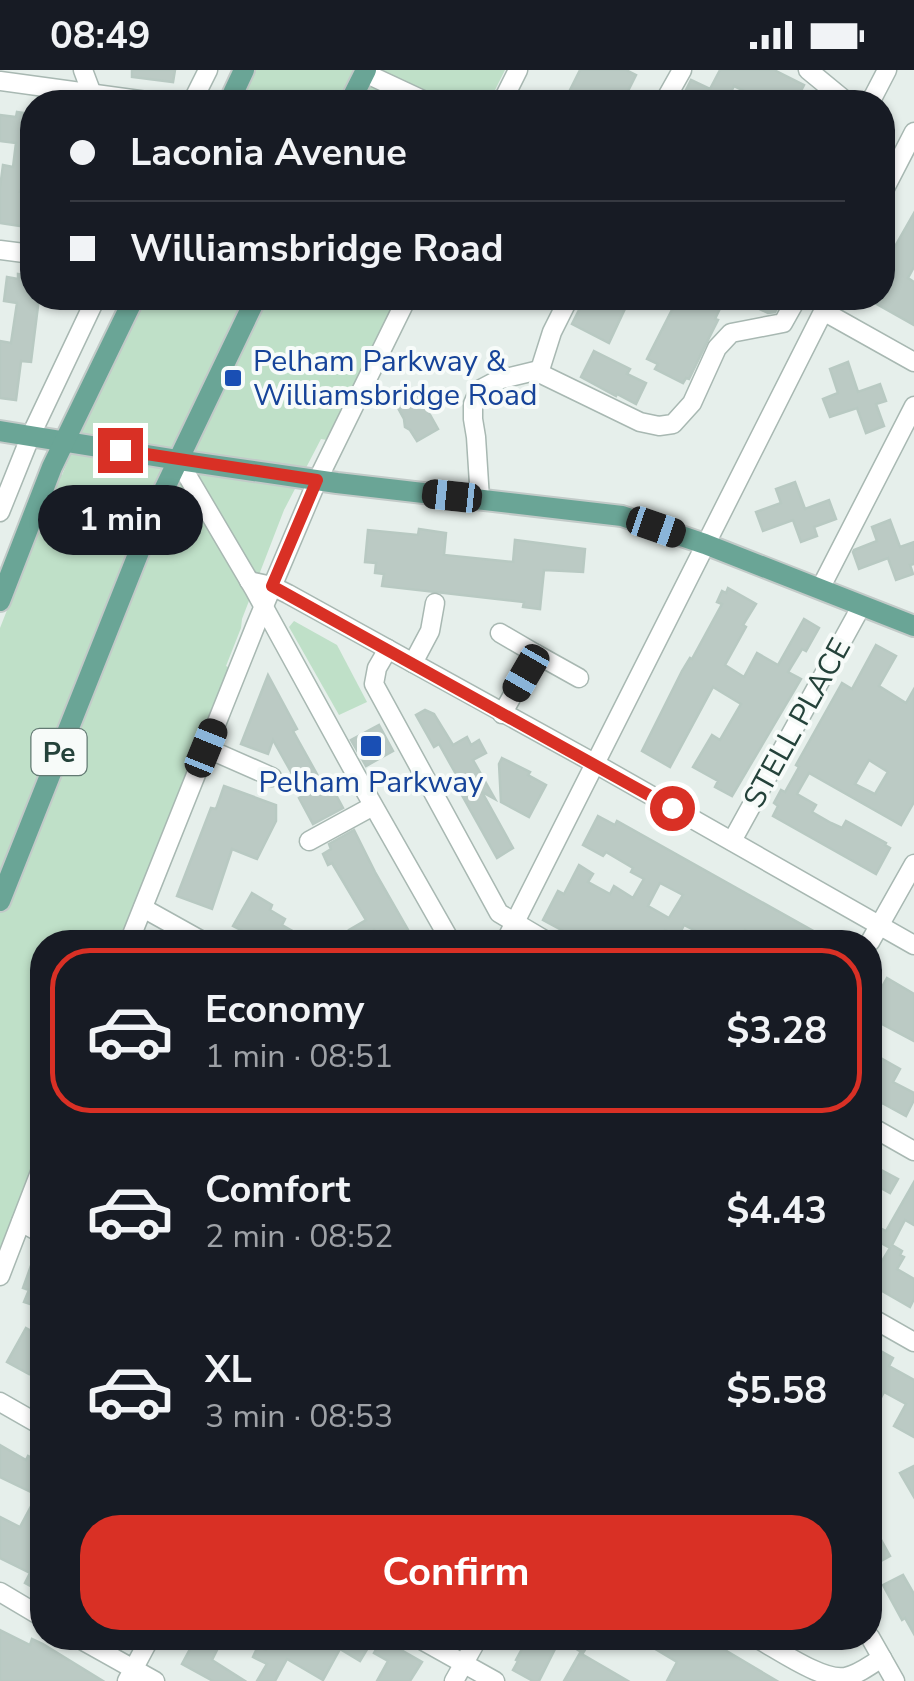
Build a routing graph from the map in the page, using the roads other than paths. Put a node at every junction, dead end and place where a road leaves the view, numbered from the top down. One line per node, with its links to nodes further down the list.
1 (808, 70): 6 (street)
2 (365, 71): 5 (street)
3 (0, 81): 4 (street)
4 (40, 90)
5 (403, 90)
6 (830, 90)
7 (914, 132): 8 (street)
8 (908, 159)
9 (90, 310): 21 (street)
10 (128, 310): 22 (main road)
11 (250, 310): 23 (main road, Pe)
12 (401, 310): 24 (street)
13 (563, 310): 18 (street)
14 (790, 310): 18 (street)
15 (824, 310): 27 (street)
16 (836, 310): 17 (street)
17 (914, 362)
18 (539, 372): 25 (street)
19 (914, 406): 30 (street)
20 (0, 431): 21 (main road)
21 (31, 435): 22 (main road); 26 (street)
22 (65, 441): 23 (main road); 31 (main road)
23 (178, 460): 24 (main road); 28 (street); 49 (main road, Pe)
24 (317, 480): 25 (main road); 29 (street)
25 (480, 499): 27 (main road)
26 (0, 512)
27 (705, 544): 30 (main road); 43 (street)
28 (249, 581): 29 (street); 34 (street)
29 (272, 586): 34 (street); 37 (street)
30 (820, 589): 33 (main road)
31 (0, 601)
32 (435, 602): 39 (street)
33 (862, 605): 35 (main road); 47 (street, STELL PLACE)
34 (263, 606): 42 (street); 45 (street)
35 (914, 626)
36 (500, 633): 38 (street)
37 (388, 650): 39 (street); 51 (street)
38 (536, 654): 40 (street); 41 (street)
39 (413, 663): 41 (street)
40 (579, 678)
41 (502, 714): 43 (street)
42 (206, 748): 44 (street); 50 (street)
43 (594, 764): 47 (street); 51 (street)
44 (272, 777)
45 (373, 806): 46 (street); 55 (street)
46 (309, 841)
47 (732, 841): 52 (street)
48 (914, 864): 52 (street)
49 (0, 901)
50 (143, 908): 53 (street); 54 (street)
51 (515, 923): 56 (street); 57 (street)
52 (880, 925): 58 (street); 59 (street)
53 (135, 930)
54 (182, 930)
55 (444, 930)
56 (511, 930)
57 (527, 930)
58 (877, 930)
59 (914, 945)
60 (882, 1133): 61 (street)
61 (914, 1151)
62 (30, 1200): 63 (street)
63 (22, 1222): 64 (street); 65 (street)
64 (30, 1227)
65 (0, 1276)
66 (882, 1325): 67 (street)
67 (914, 1342)
68 (0, 1402): 69 (street)
69 (30, 1419)
70 (0, 1592): 71 (street)
71 (30, 1610)
72 (95, 1650): 80 (street)
73 (144, 1650): 80 (street)
74 (440, 1650): 79 (street)
75 (471, 1650): 79 (street)
76 (777, 1650): 78 (street)
77 (877, 1650): 78 (street)
78 (882, 1658): 84 (street)
79 (464, 1663): 82 (street); 83 (street)
80 (130, 1675): 81 (street)
81 (154, 1681)
82 (454, 1681)
83 (495, 1681)
84 (895, 1681)

